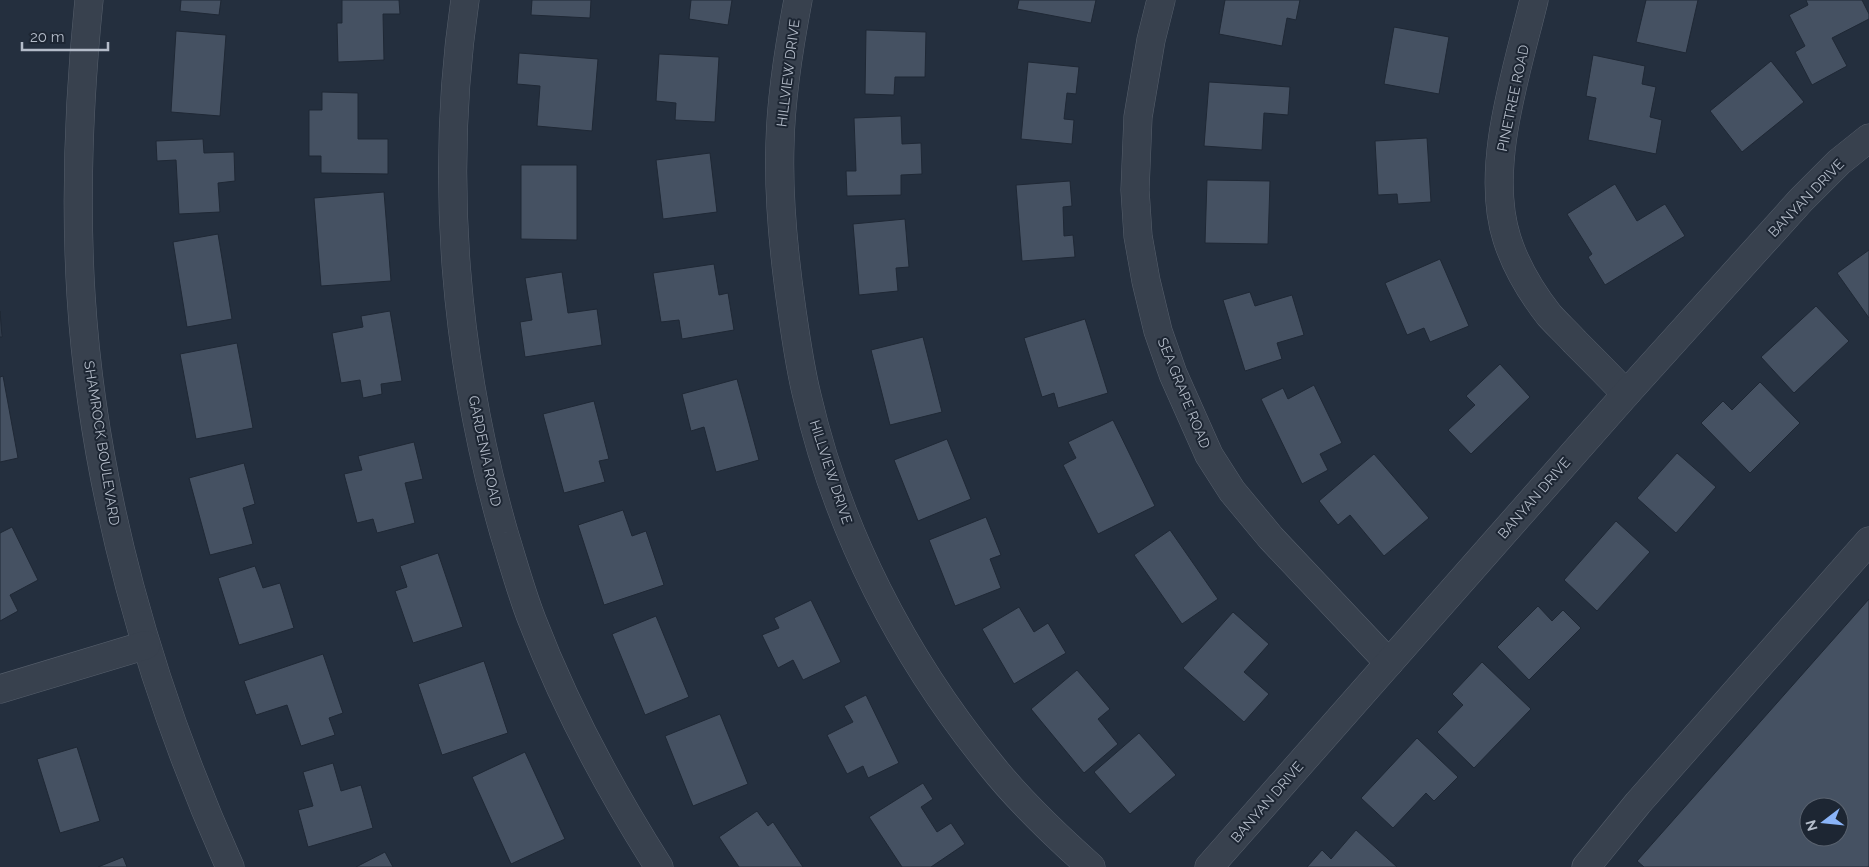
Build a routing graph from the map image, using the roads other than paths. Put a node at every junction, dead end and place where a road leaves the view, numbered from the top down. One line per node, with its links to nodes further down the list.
1 (89, 0): 9 (street, SHAMROCK BOULEVARD)
2 (465, 0): 13 (street, GARDENIA ROAD)
3 (798, 0): 14 (street, HILLVIEW DRIVE)
4 (1161, 0): 10 (street, SEA GRAPE ROAD)
5 (1534, 0): 7 (street, PINETREE ROAD)
6 (1869, 138): 7 (street, BANYAN DRIVE)
7 (1626, 394): 10 (street, BANYAN DRIVE)
8 (1869, 541): 16 (street)
9 (146, 645): 11 (street); 12 (street, SHAMROCK BOULEVARD)
10 (1389, 662): 15 (street, BANYAN DRIVE)
11 (0, 689)
12 (230, 867)
13 (659, 867)
14 (1091, 867)
15 (1209, 867)
16 (1586, 867)

